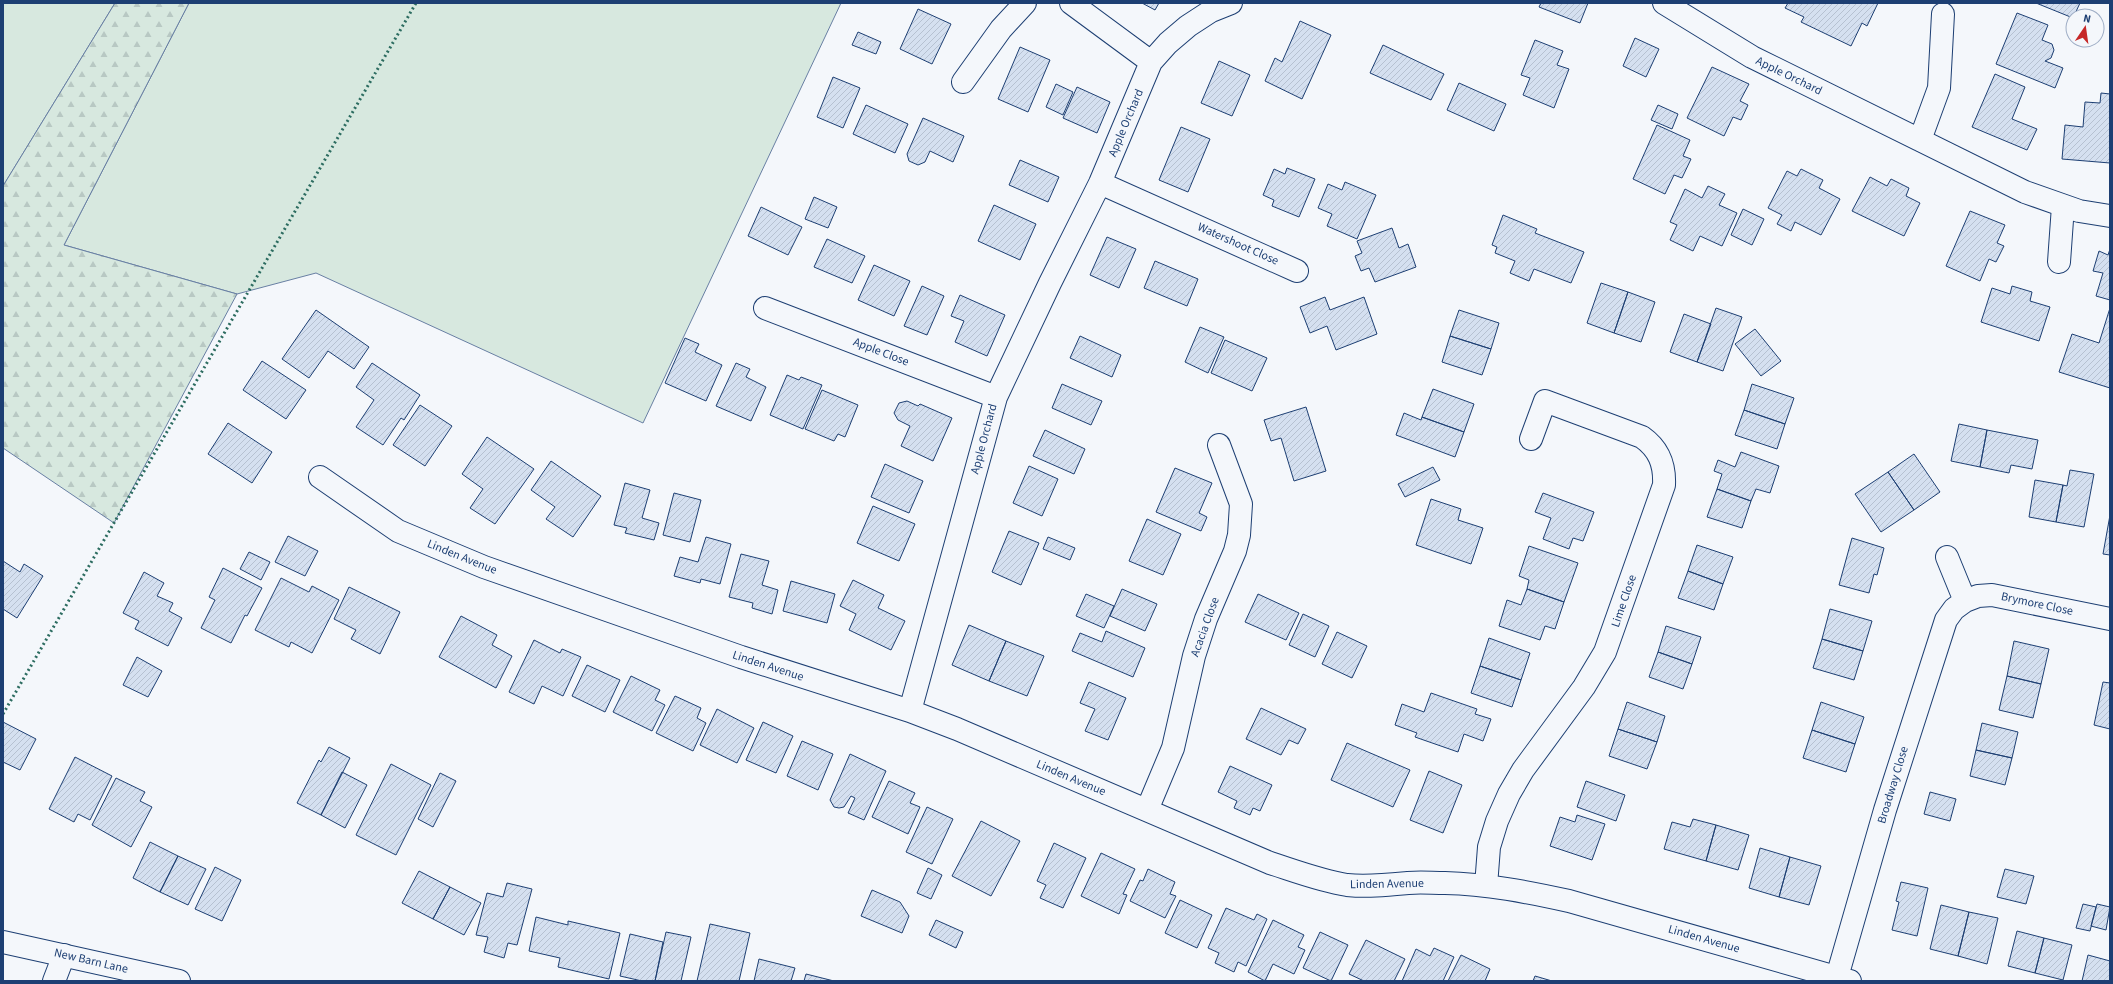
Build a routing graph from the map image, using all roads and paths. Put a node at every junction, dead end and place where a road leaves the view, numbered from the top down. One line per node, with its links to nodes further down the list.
1 (1024, 3): 7 (street)
2 (1071, 3): 6 (street)
3 (1232, 3): 6 (street, Apple Orchard)
4 (1664, 3): 8 (street, Apple Orchard)
5 (1943, 14): 8 (street)
6 (1151, 62): 9 (street, Apple Orchard)
7 (963, 82)
8 (1920, 140): 10 (street, Apple Orchard)
9 (1100, 183): 13 (street, Watershoot Close); 15 (street, Apple Orchard)
10 (2063, 206): 11 (street, Apple Orchard); 12 (street)
11 (2110, 216)
12 (2059, 262)
13 (1297, 270)
14 (766, 308): 15 (street, Apple Close)
15 (996, 397): 22 (street, Apple Orchard)
16 (1531, 439): 24 (street, Lime Close)
17 (1220, 445): 23 (street, Acacia Close)
18 (320, 477): 22 (street, Linden Avenue)
19 (1947, 557): 20 (street)
20 (1965, 601): 21 (street, Brymore Close); 27 (street, Broadway Close)
21 (2110, 619)
22 (910, 711): 23 (street, Linden Avenue)
23 (1147, 810): 24 (street, Linden Avenue)
24 (1486, 886): 27 (street, Linden Avenue)
25 (3, 942): 26 (street, New Barn Lane)
26 (64, 955): 28 (street); 29 (street, New Barn Lane)
27 (1843, 979)
28 (54, 981)
29 (179, 981)

